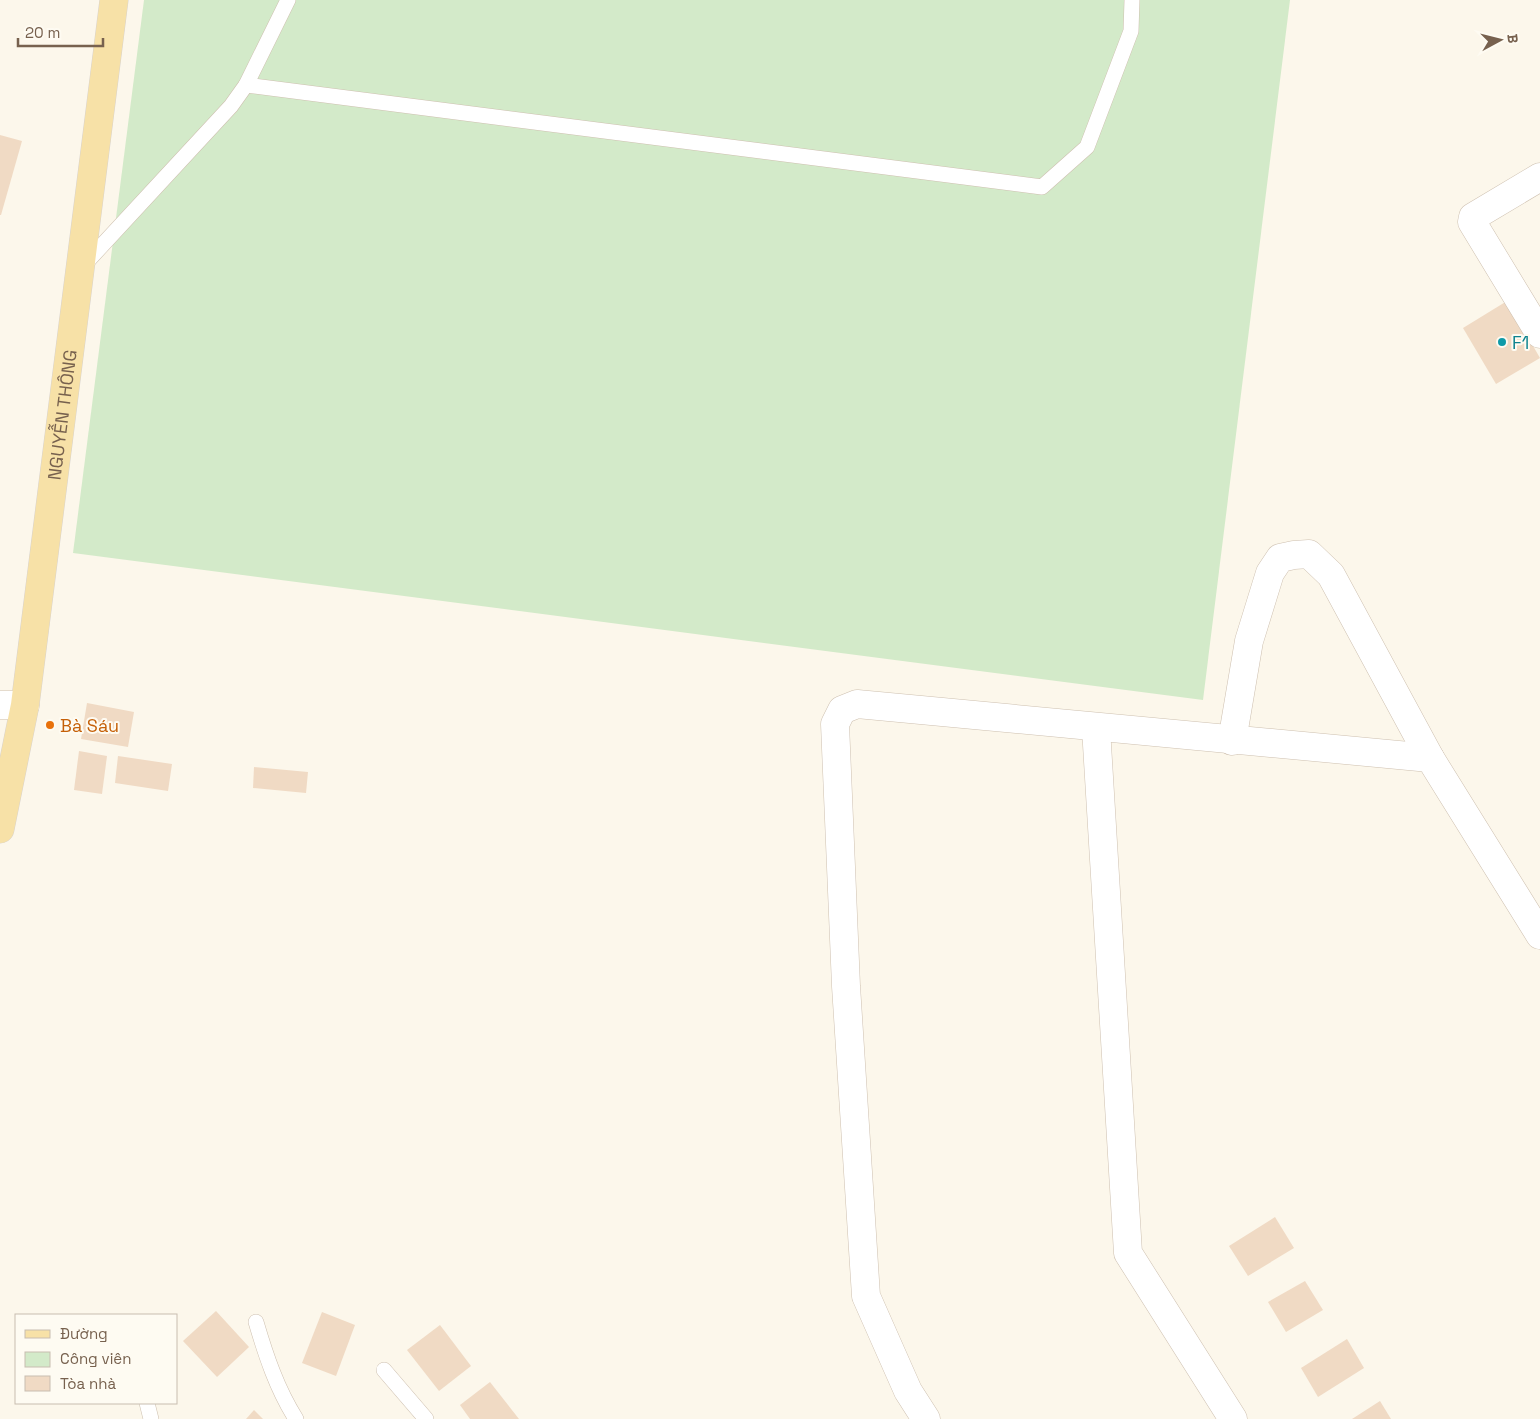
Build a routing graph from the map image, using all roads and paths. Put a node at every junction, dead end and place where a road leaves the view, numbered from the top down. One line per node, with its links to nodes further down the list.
1 (114, 0): 6 (main road, NGUYỄN THÔNG)
2 (288, 0): 4 (lane)
3 (1132, 0): 4 (lane)
4 (246, 85): 6 (lane)
5 (1540, 177): 7 (street)
6 (80, 269): 8 (main road, NGUYỄN THÔNG)
7 (1540, 334)
8 (12, 705): 12 (main road, NGUYỄN THÔNG)
9 (1096, 728): 10 (street); 20 (street); 21 (street)
10 (1232, 741): 11 (street); 11 (street)
11 (1430, 758): 13 (street)
12 (0, 829)
13 (1540, 935)
14 (256, 1322): 18 (lane)
15 (384, 1370): 19 (lane)
16 (147, 1404): 17 (lane)
17 (151, 1419)
18 (296, 1419)
19 (426, 1419)
20 (926, 1419)
21 (1233, 1419)

